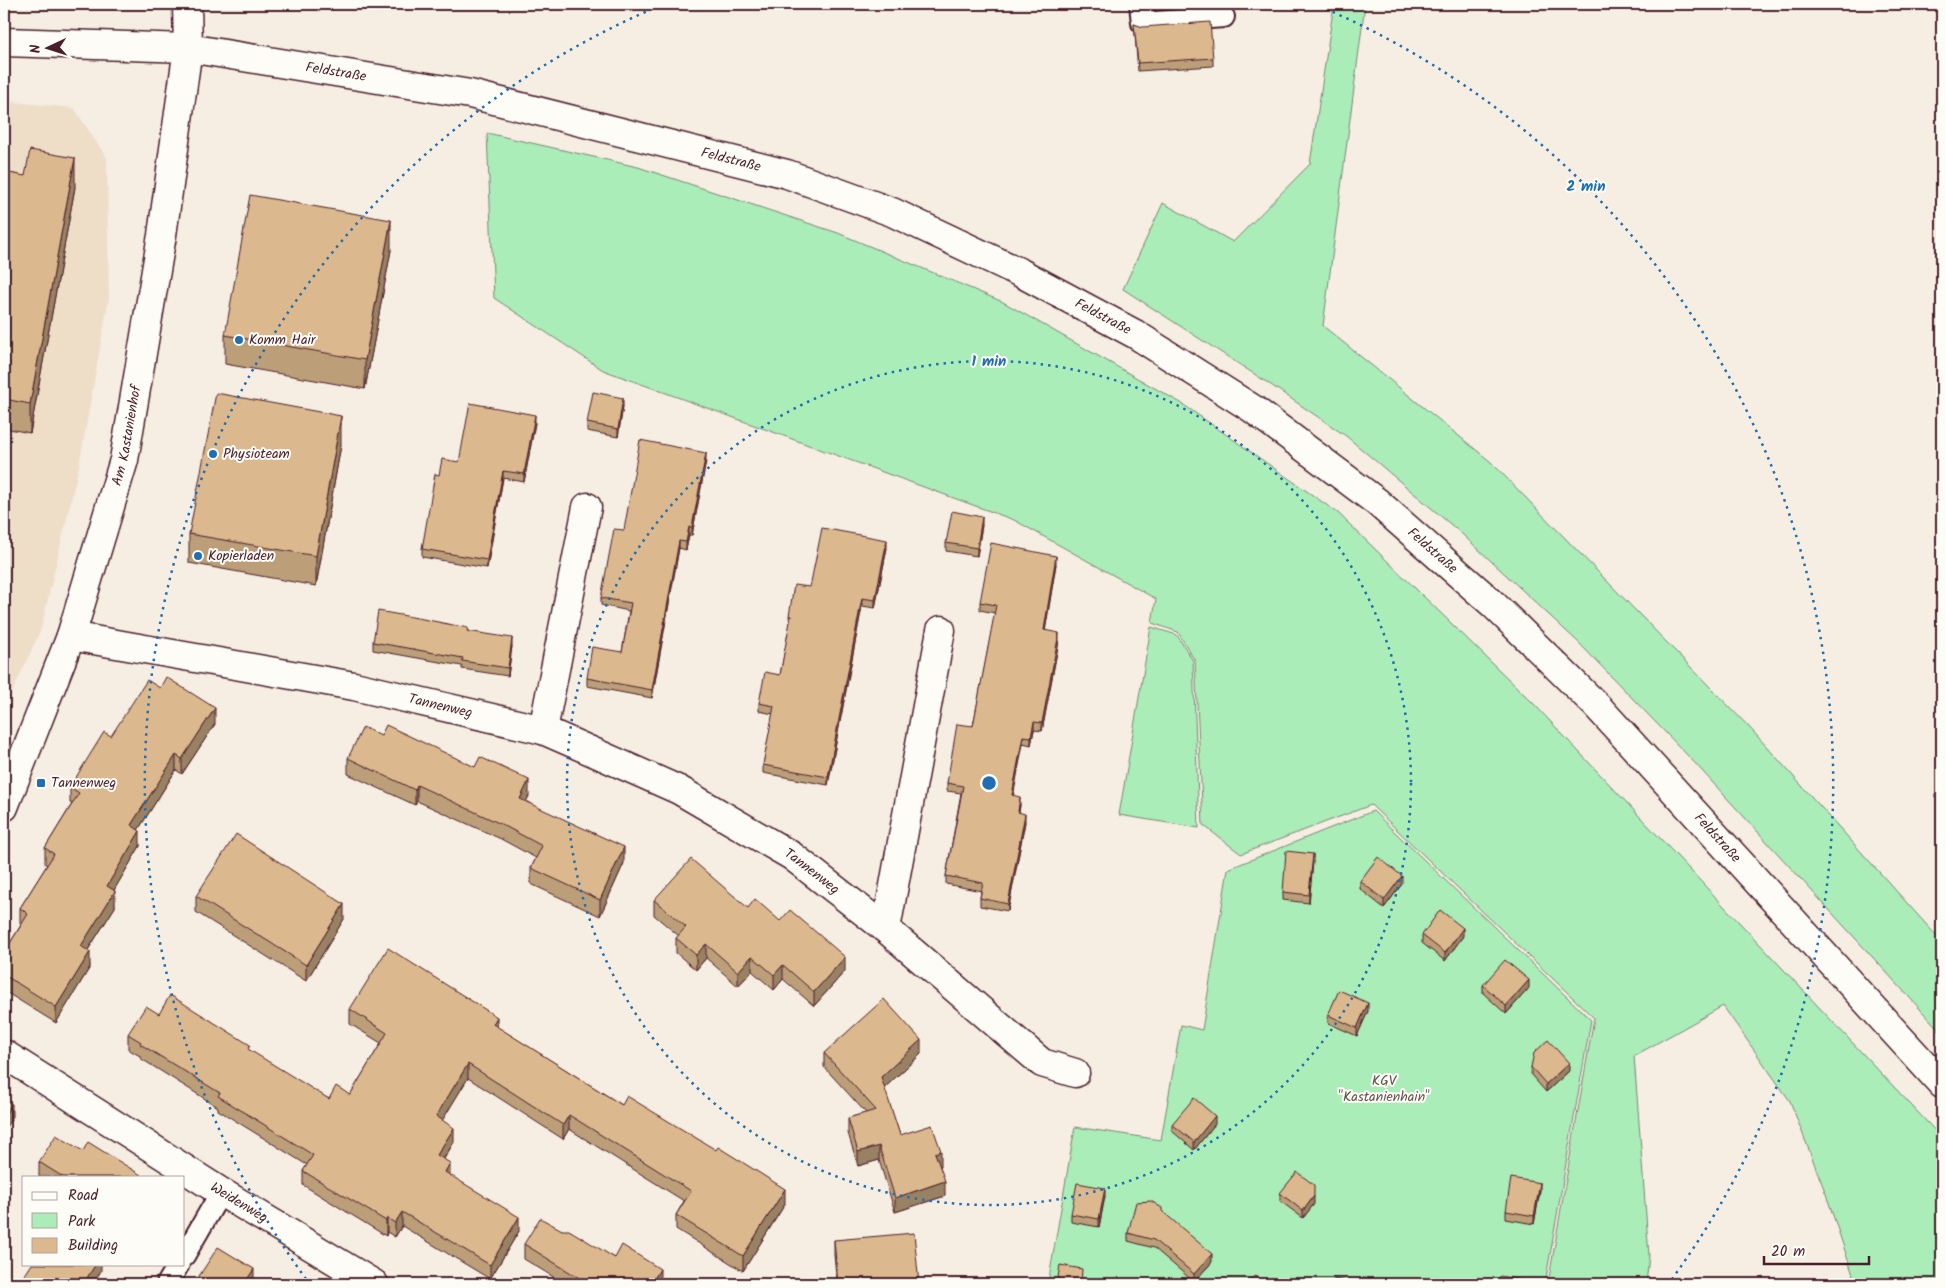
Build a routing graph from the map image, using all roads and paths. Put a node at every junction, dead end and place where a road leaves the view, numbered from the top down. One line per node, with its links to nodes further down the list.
1 (187, 4): 5 (street, Am Kastanienhof)
2 (1140, 4): 3 (lane)
3 (1224, 17)
4 (4, 42): 5 (street, Feldstraße)
5 (188, 48): 8 (street, Am Kastanienhof); 14 (street, Feldstraße)
6 (587, 507): 9 (street)
7 (941, 630): 11 (street)
8 (71, 636): 9 (street, Tannenweg); 10 (street, Am Kastanienhof)
9 (543, 730): 11 (street, Tannenweg)
10 (4, 807)
11 (886, 929): 13 (street, Tannenweg)
12 (4, 1054): 15 (street, Weidenweg)
13 (1075, 1073)
14 (1942, 1084)
15 (221, 1192): 16 (lane); 19 (street, Weidenweg)
16 (185, 1254)
17 (178, 1266): 18 (lane)
18 (167, 1284)
19 (374, 1284)

